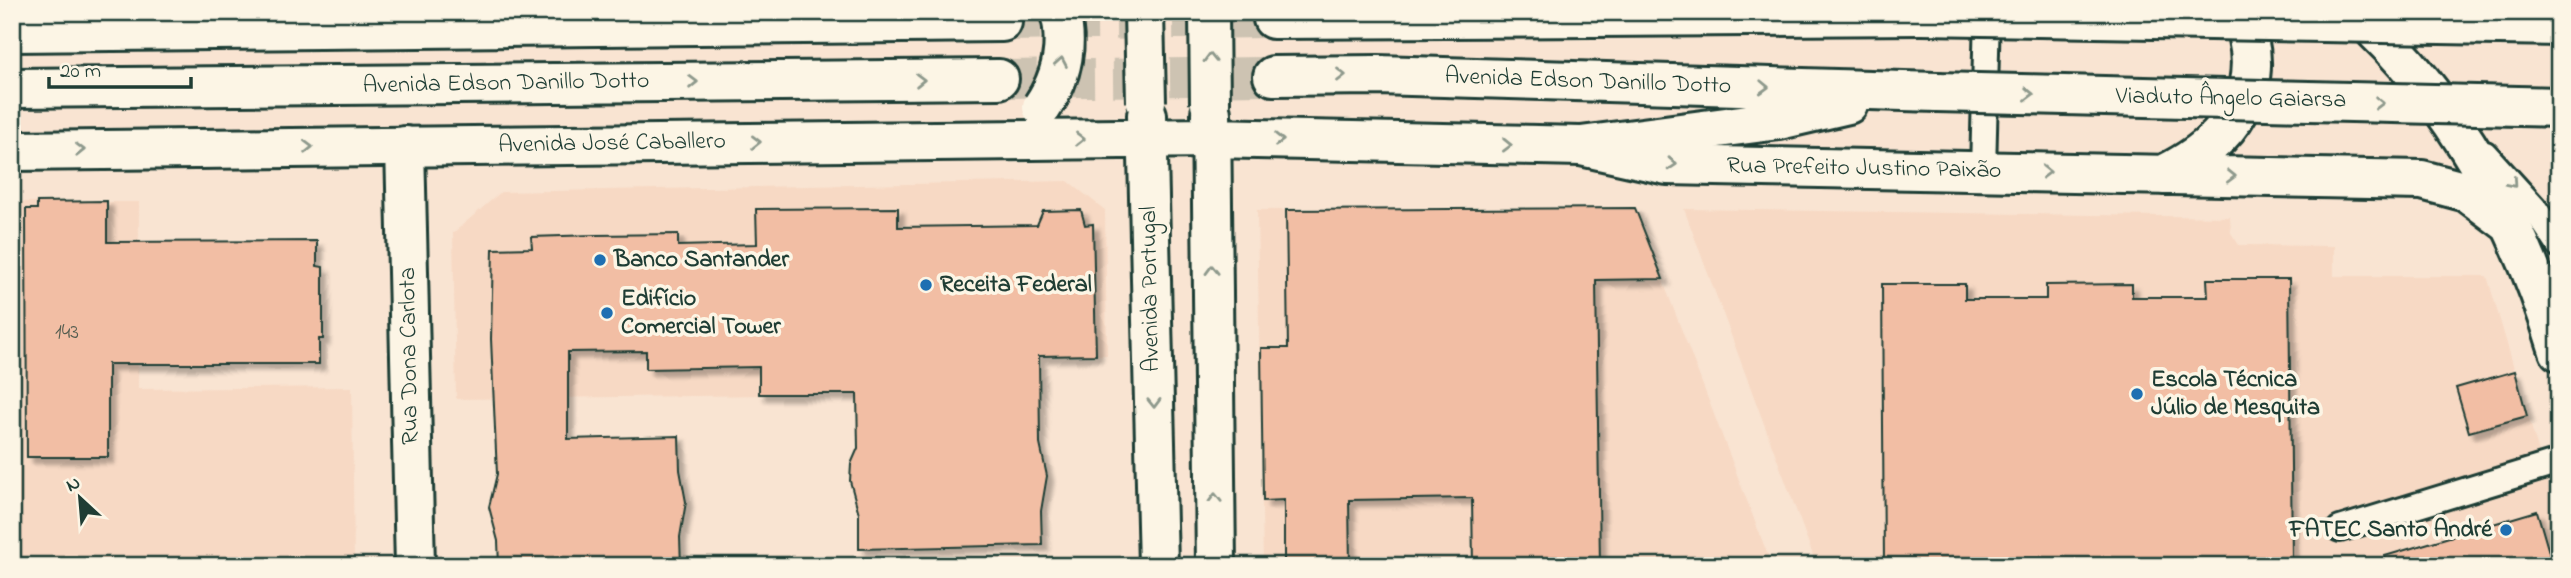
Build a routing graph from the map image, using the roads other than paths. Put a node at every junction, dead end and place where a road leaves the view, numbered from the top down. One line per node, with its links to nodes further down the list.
1 (1060, 12): 22 (main road, one-way to 1, bridge)
2 (1144, 12): 20 (main road, Avenida Portugal, bridge)
3 (1209, 12): 21 (main road, one-way to 3, bridge)
4 (1987, 12): 26 (lane)
5 (2239, 12): 27 (main road)
6 (2355, 12): 19 (main road)
7 (2551, 12): 12 (main road)
8 (1835, 13): 9 (main road, bridge); 10 (main road)
9 (2485, 18): 12 (main road)
10 (1273, 19)
11 (1003, 22): 13 (main road)
12 (2559, 24)
13 (12, 32)
14 (1273, 76): 17 (main road, Avenida Edson Danillo Dotto, one-way to 17)
15 (999, 79): 16 (main road, Avenida Edson Danillo Dotto, one-way to 15)
16 (12, 88)
17 (1920, 92): 18 (main road, Viaduto Ângelo Gaiarsa, one-way to 18, bridge); 24 (main road)
18 (2559, 107)
19 (2449, 115): 28 (main road); 29 (lane, one-way to 29)
20 (1147, 120): 21 (main road, Avenida José Caballero); 22 (main road, Avenida José Caballero, one-way to 20); 34 (main road, Avenida Portugal, one-way to 34)
21 (1211, 121): 24 (main road, Rua Prefeito Justino Paixão, one-way to 24); 35 (main road, one-way to 21)
22 (1012, 139): 23 (main road, Avenida José Caballero, one-way to 22)
23 (405, 146): 25 (main road, Avenida José Caballero, one-way to 23); 33 (main road, Rua Dona Carlota)
24 (1581, 146): 26 (main road, Rua Prefeito Justino Paixão, one-way to 26)
25 (12, 151)
26 (1983, 171): 27 (main road, Rua Prefeito Justino Paixão, one-way to 27)
27 (2163, 175): 28 (main road, Rua Prefeito Justino Paixão, one-way to 28)
28 (2507, 222): 30 (main road)
29 (2559, 245)
30 (2559, 351)
31 (2559, 462): 32 (lane)
32 (2340, 530)
33 (415, 566)
34 (1158, 566)
35 (1216, 566)

